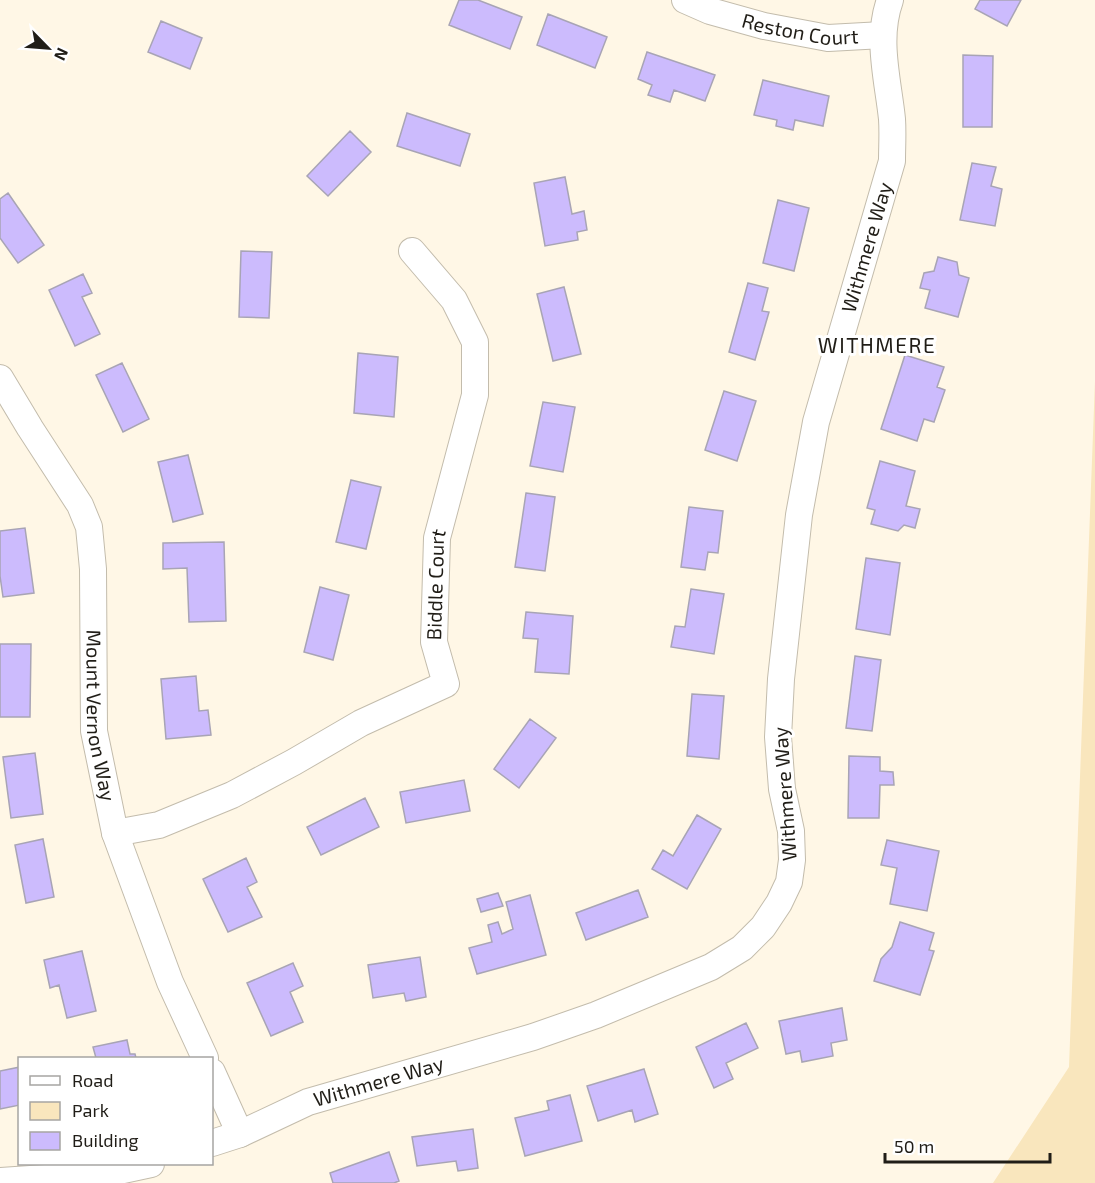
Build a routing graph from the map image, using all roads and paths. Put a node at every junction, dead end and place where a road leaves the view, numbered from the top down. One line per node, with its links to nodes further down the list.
1 (685, 0): 3 (street, Reston Court)
2 (890, 0): 3 (street, Withmere Way)
3 (883, 35): 9 (street, Withmere Way)
4 (412, 250): 6 (street, Biddle Court)
5 (0, 378): 6 (street, Mount Vernon Way)
6 (115, 833): 7 (street, Mount Vernon Way)
7 (205, 1057)
8 (213, 1074): 9 (street)
9 (240, 1134): 10 (street, Withmere Way)
10 (213, 1143)
11 (146, 1165): 12 (street)
12 (0, 1181)

